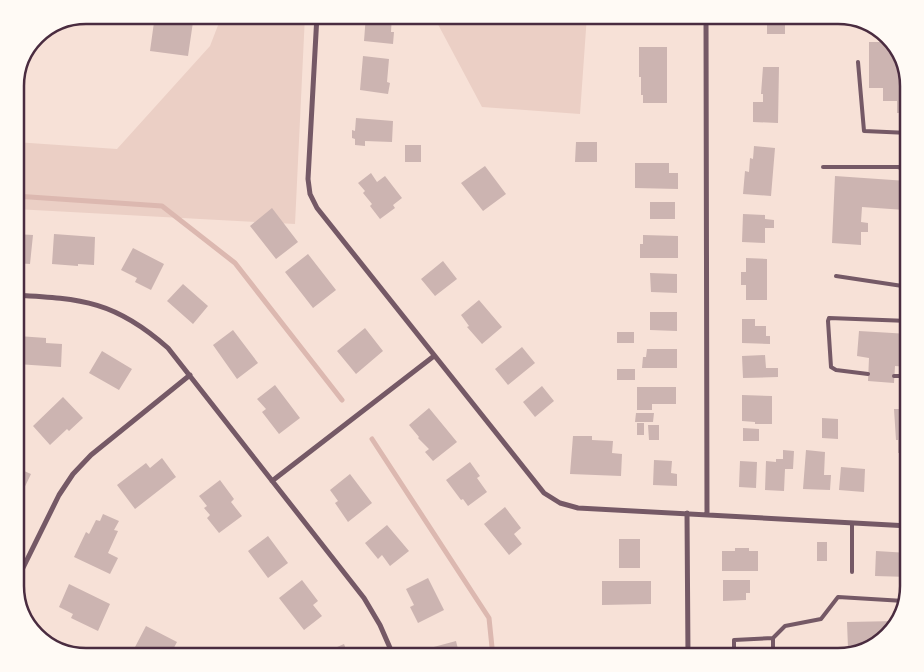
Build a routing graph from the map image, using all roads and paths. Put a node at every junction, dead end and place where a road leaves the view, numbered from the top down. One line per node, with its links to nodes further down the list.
1 (317, 24): 11 (street)
2 (706, 24): 18 (street)
3 (858, 62): 4 (lane)
4 (900, 133)
5 (823, 167): 6 (lane)
6 (900, 168)
7 (836, 276): 8 (lane)
8 (900, 286)
9 (24, 296): 13 (street)
10 (900, 321): 12 (lane)
11 (434, 356): 16 (street); 17 (street)
12 (868, 374)
13 (190, 376): 16 (street); 21 (street)
14 (894, 376): 15 (lane)
15 (900, 376)
16 (272, 481): 25 (street)
17 (687, 513): 18 (street); 26 (street)
18 (707, 514): 19 (street)
19 (852, 524): 20 (street); 22 (lane)
20 (900, 526)
21 (24, 565)
22 (852, 572)
23 (898, 601): 24 (lane)
24 (773, 638): 27 (lane); 28 (lane)
25 (390, 648)
26 (688, 648)
27 (734, 648)
28 (773, 648)

